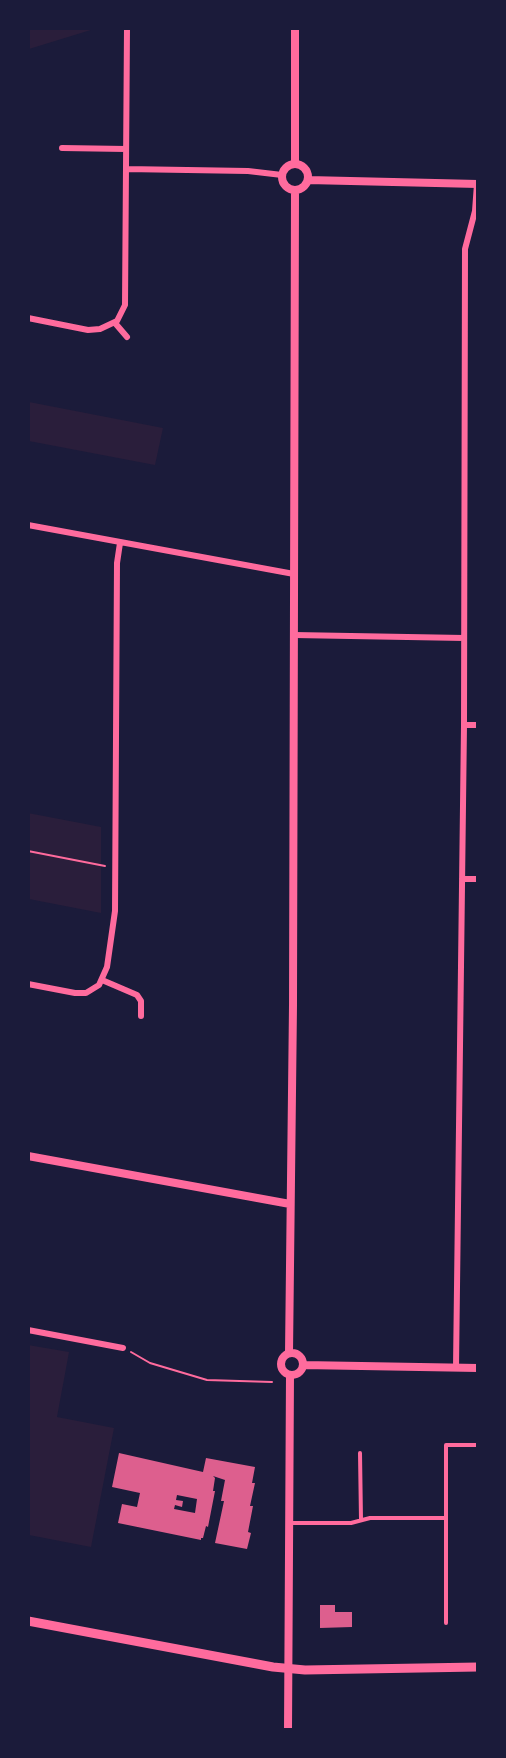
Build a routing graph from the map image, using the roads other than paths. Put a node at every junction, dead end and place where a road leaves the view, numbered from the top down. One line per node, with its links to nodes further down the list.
1 (127, 28): 4 (street)
2 (295, 28): 5 (street)
3 (62, 148): 4 (street)
4 (126, 149): 6 (street)
5 (295, 164): 7 (street); 8 (street)
6 (126, 169): 7 (street); 12 (street)
7 (282, 175): 10 (street)
8 (308, 180): 9 (street); 10 (street)
9 (477, 184): 18 (street)
10 (295, 190): 16 (street)
11 (28, 318): 12 (street)
12 (115, 323): 13 (street)
13 (127, 338)
14 (28, 525): 15 (street)
15 (120, 543): 16 (street); 23 (street)
16 (294, 574): 17 (street)
17 (294, 635): 18 (street); 27 (street)
18 (464, 638): 19 (street)
19 (464, 725): 20 (street); 21 (street)
20 (477, 725)
21 (462, 879): 22 (street); 32 (street)
22 (477, 879)
23 (102, 980): 24 (street); 25 (street)
24 (28, 984)
25 (141, 1016)
26 (28, 1156): 27 (street)
27 (290, 1204): 30 (street)
28 (28, 1330): 29 (street)
29 (123, 1348)
30 (289, 1353): 31 (street); 34 (street)
31 (303, 1365): 32 (street); 34 (street)
32 (456, 1367): 33 (street)
33 (477, 1368)
34 (290, 1375): 39 (street)
35 (477, 1445): 37 (lane)
36 (360, 1453): 38 (lane)
37 (446, 1518): 38 (lane); 41 (lane)
38 (361, 1520): 39 (lane)
39 (288, 1523): 43 (street)
40 (28, 1621): 43 (main road)
41 (446, 1623)
42 (477, 1667): 43 (main road)
43 (289, 1669): 44 (street)
44 (288, 1730)

